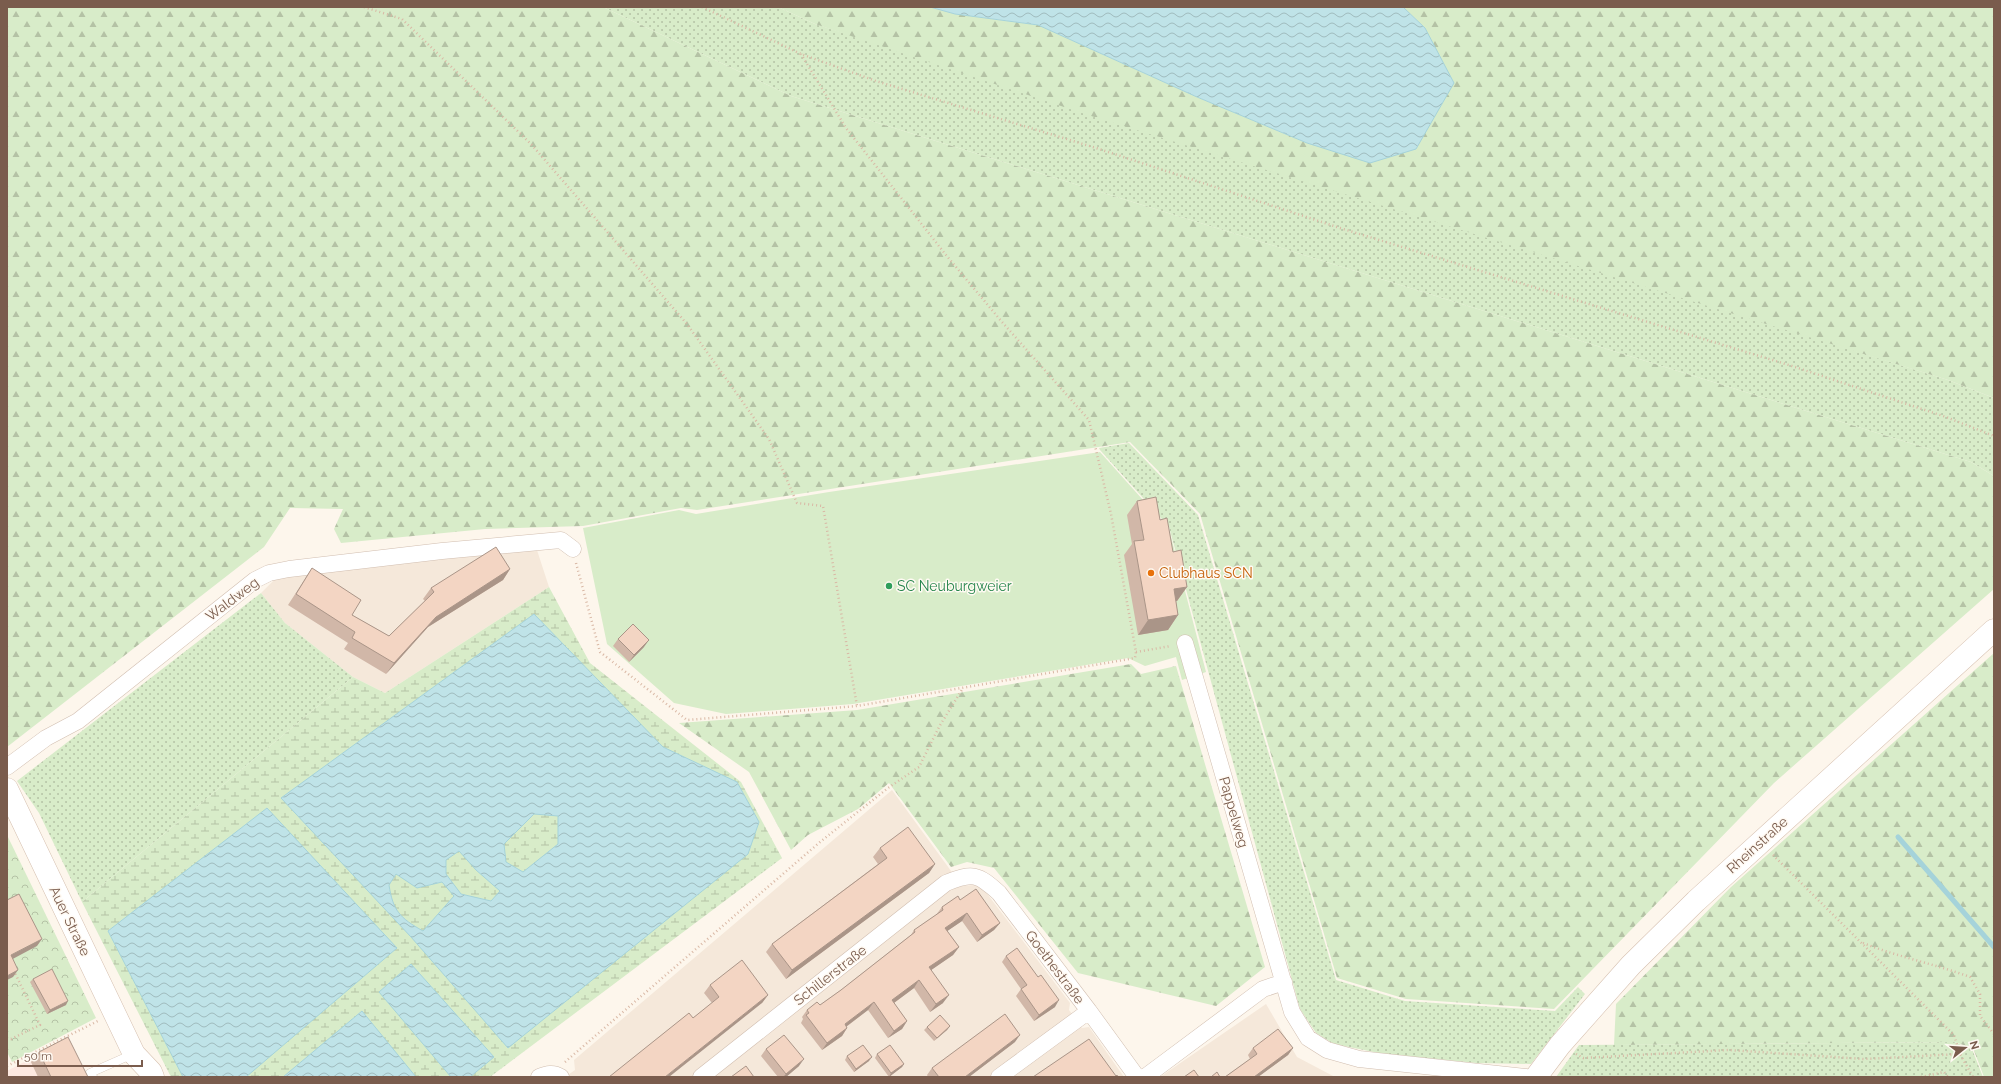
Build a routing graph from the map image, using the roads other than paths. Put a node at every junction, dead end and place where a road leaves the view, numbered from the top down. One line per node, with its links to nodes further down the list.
1 (573, 550): 4 (street, Waldweg)
2 (1994, 630): 20 (main road, Rheinstraße)
3 (1185, 643): 7 (street, Pappelweg)
4 (7, 767)
5 (7, 789): 9 (main road, Auer Straße)
6 (962, 876): 8 (street, Goethestraße); 15 (street, Schillerstraße)
7 (1284, 982): 18 (street); 19 (street, Pappelweg)
8 (1089, 1011): 16 (street); 17 (street, Goethestraße)
9 (134, 1054): 11 (lane); 12 (main road, Auer Straße); 13 (main road, Auer Straße)
10 (558, 1075): 14 (street)
11 (92, 1077)
12 (134, 1077)
13 (154, 1077)
14 (539, 1077)
15 (701, 1077)
16 (999, 1077)
17 (1137, 1077)
18 (1145, 1077)
19 (1526, 1077)
20 (1536, 1077)

